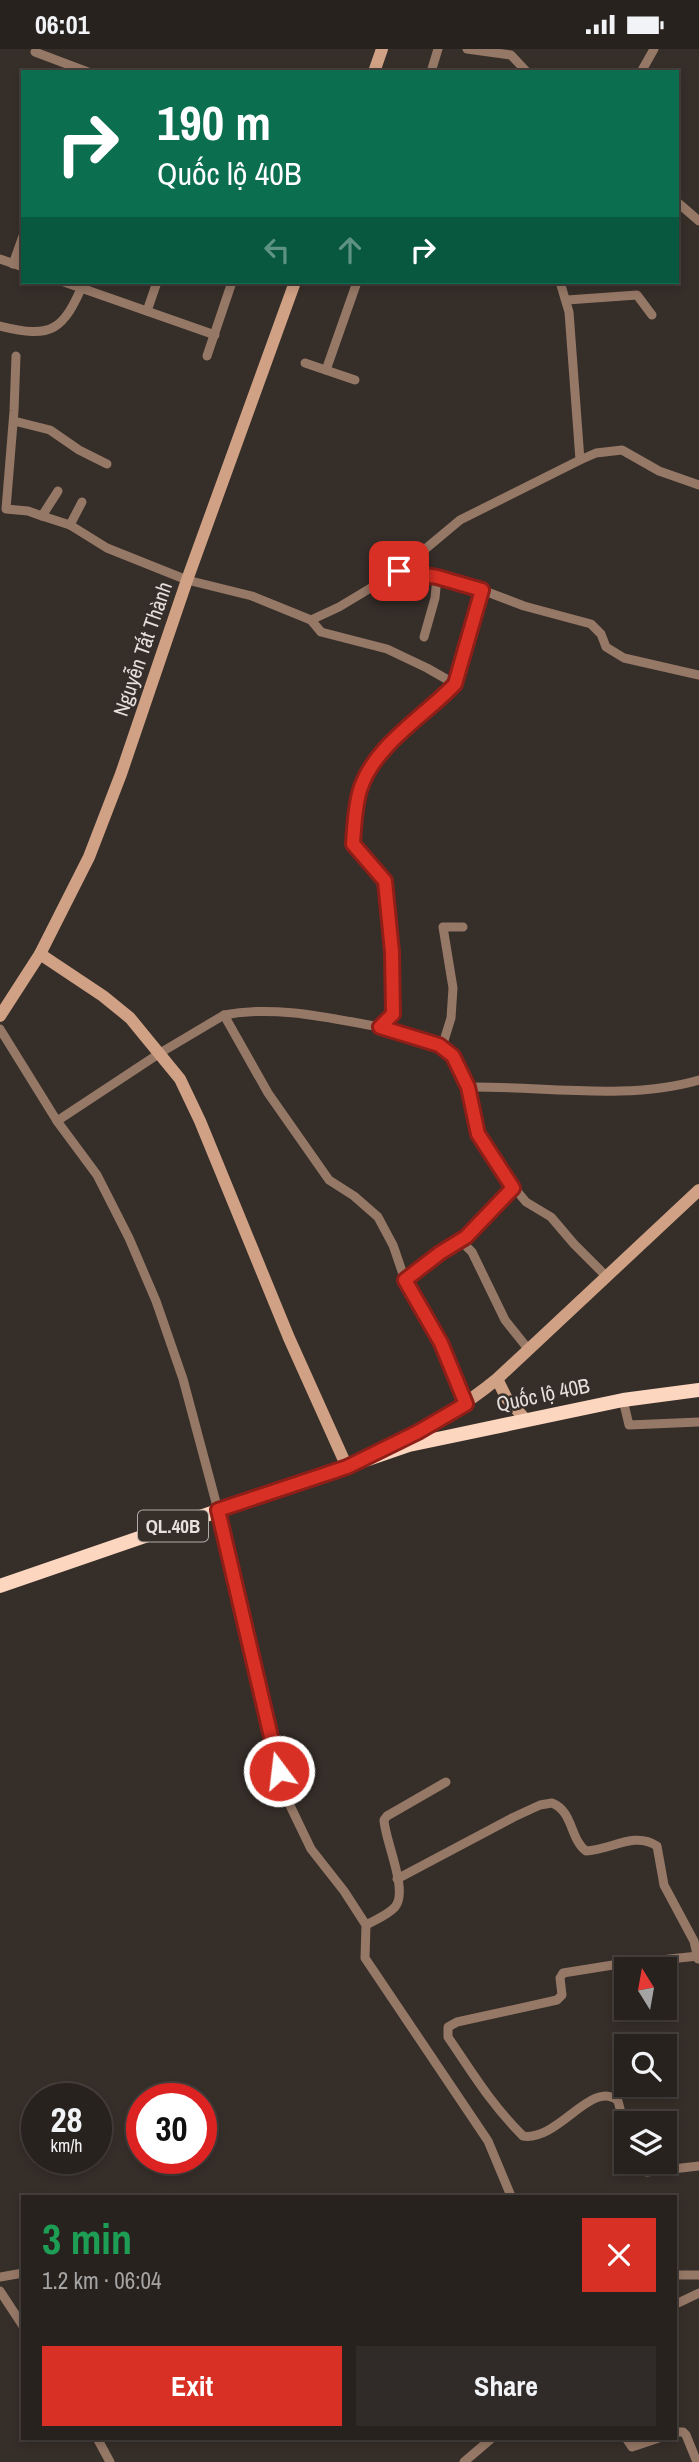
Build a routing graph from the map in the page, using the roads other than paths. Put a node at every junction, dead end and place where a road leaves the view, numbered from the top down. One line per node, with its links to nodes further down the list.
1 (382, 49): 7 (main road)
2 (438, 49): 8 (street)
3 (467, 49): 9 (street)
4 (654, 49): 10 (street)
5 (34, 52): 6 (street)
6 (82, 70)
7 (375, 70)
8 (432, 70)
9 (525, 70)
10 (642, 70)
11 (679, 204): 12 (street)
12 (699, 221)
13 (21, 248): 15 (street)
14 (0, 259): 15 (street)
15 (18, 265)
16 (156, 284): 23 (street)
17 (231, 284): 26 (street)
18 (294, 284): 42 (main road, Nguyễn Tất Thành)
19 (357, 284): 30 (street)
20 (562, 284): 22 (street)
21 (82, 285): 23 (street); 25 (street)
22 (567, 300): 24 (street); 33 (street)
23 (147, 311): 26 (street)
24 (652, 315)
25 (0, 326)
26 (215, 335): 28 (street)
27 (16, 356): 32 (street)
28 (208, 356)
29 (305, 363): 30 (street)
30 (326, 370): 31 (street)
31 (355, 380)
32 (14, 421): 34 (street); 38 (street)
33 (580, 460): 35 (street); 40 (street)
34 (107, 464)
35 (699, 485)
36 (58, 491): 38 (street)
37 (82, 502): 39 (street)
38 (43, 516): 39 (street)
39 (70, 525): 42 (street)
40 (399, 571): 41 (street); 44 (street)
41 (437, 577): 43 (street); 45 (street)
42 (187, 580): 44 (street); 49 (main road, Nguyễn Tất Thành)
43 (482, 590): 46 (street); 47 (street)
44 (311, 621): 47 (street)
45 (424, 637)
46 (699, 675)
47 (455, 684): 52 (street)
48 (463, 927): 54 (street)
49 (40, 954): 51 (main road, Nguyễn Tất Thành); 55 (main road)
50 (223, 1015): 52 (street); 55 (street); 63 (street)
51 (0, 1016)
52 (380, 1027): 54 (street)
53 (0, 1029): 58 (street)
54 (442, 1047): 57 (street)
55 (160, 1053): 58 (street); 71 (main road)
56 (699, 1080): 57 (street)
57 (468, 1087): 59 (street)
58 (57, 1121): 72 (street)
59 (513, 1188): 61 (street); 62 (street)
60 (699, 1190): 62 (main road)
61 (461, 1241): 63 (street); 64 (street)
62 (607, 1276): 64 (main road)
63 (405, 1280): 68 (street)
64 (529, 1350): 65 (main road)
65 (497, 1379): 68 (main road); 69 (main road)
66 (699, 1390): 67 (highway, Quốc lộ 40B / QL.40B)
67 (622, 1400): 69 (highway, Quốc lộ 40B / QL.40B); 70 (street)
68 (466, 1404): 71 (main road)
69 (526, 1420): 71 (highway, Quốc lộ 40B / QL.40B)
70 (699, 1422)
71 (347, 1467): 72 (highway, Quốc lộ 40B / QL.40B)
72 (218, 1510): 73 (highway, Quốc lộ 40B / QL.40B); 76 (street)
73 (0, 1586)
74 (446, 1782): 75 (street)
75 (397, 1878): 76 (street); 77 (street)
76 (366, 1925): 81 (street)
77 (698, 1958): 78 (street)
78 (621, 2111)
79 (699, 2165): 80 (street)
80 (677, 2168)
81 (510, 2195)
82 (21, 2273): 85 (street)
83 (677, 2275): 84 (street)
84 (699, 2275)
85 (0, 2277)
86 (0, 2291): 89 (street)
87 (699, 2294): 88 (street)
88 (677, 2304)
89 (21, 2323)
90 (677, 2432): 97 (street)
91 (98, 2440): 95 (street)
92 (490, 2440): 96 (street)
93 (627, 2440): 94 (street)
94 (653, 2440)
95 (110, 2462)
96 (464, 2462)
97 (697, 2462)

